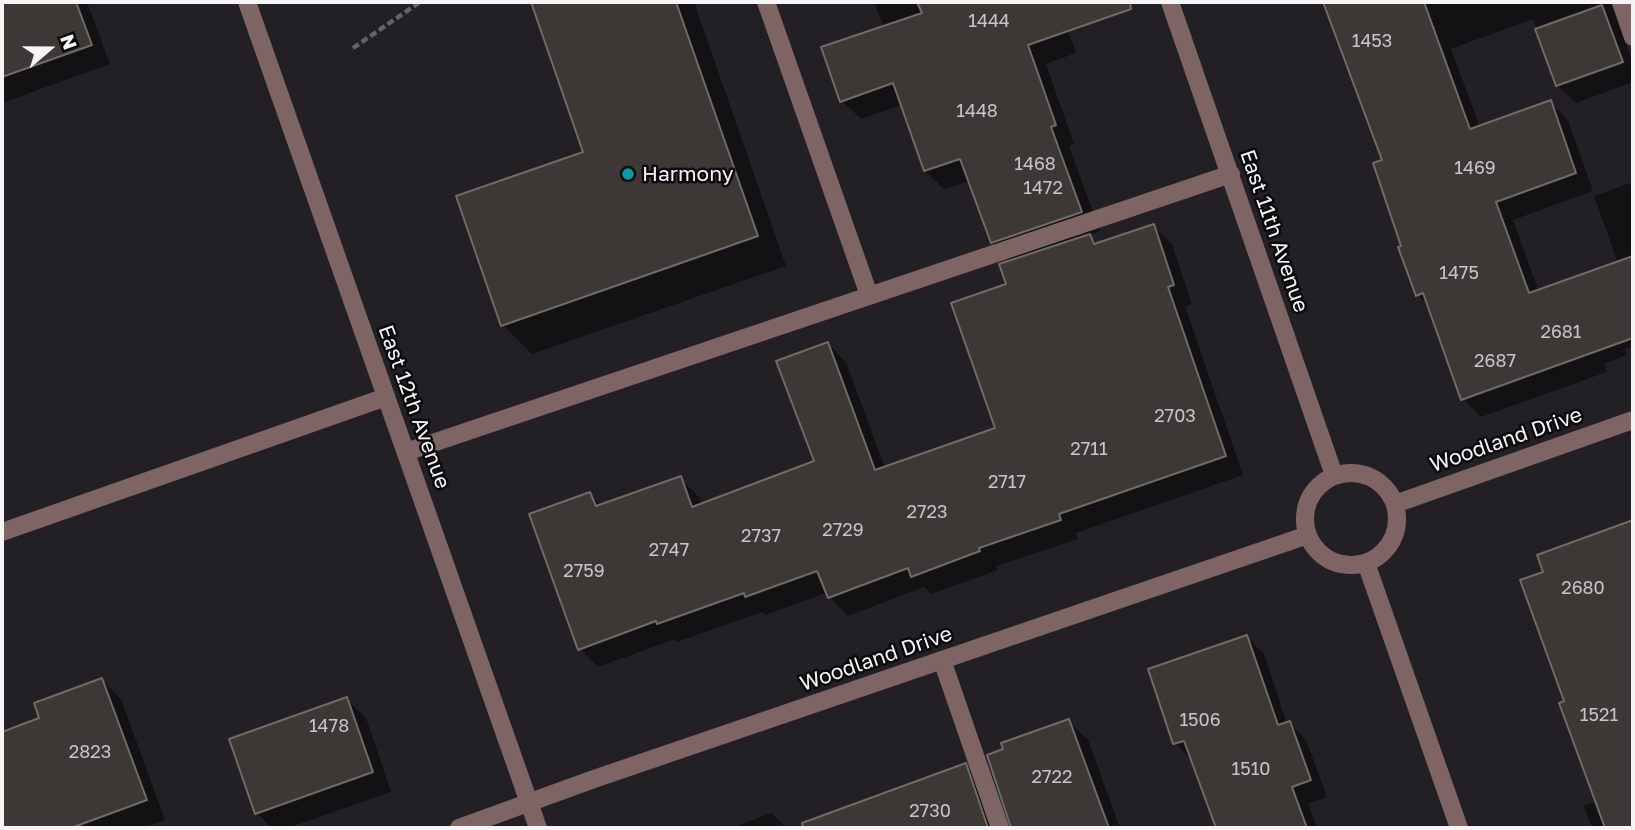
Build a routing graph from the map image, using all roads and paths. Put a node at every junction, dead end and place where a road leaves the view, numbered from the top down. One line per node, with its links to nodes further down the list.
1 (247, 2): 10 (street, East 12th Avenue)
2 (420, 2): 7 (path)
3 (766, 2): 9 (street)
4 (1170, 2): 8 (street, East 11th Avenue)
5 (1621, 2): 6 (street)
6 (1633, 37)
7 (353, 48)
8 (1231, 174): 9 (street); 13 (street, East 11th Avenue)
9 (869, 295): 12 (street)
10 (386, 397): 12 (street, East 12th Avenue); 15 (street)
11 (1633, 420): 14 (street, Woodland Drive)
12 (406, 452): 19 (street, East 12th Avenue)
13 (1334, 475): 14 (street); 16 (street)
14 (1395, 504): 17 (street)
15 (2, 532)
16 (1308, 535): 17 (street); 18 (street, Woodland Drive)
17 (1366, 563): 23 (street)
18 (942, 660): 19 (street, Woodland Drive); 22 (street)
19 (529, 803): 20 (street, Woodland Drive); 21 (street, East 12th Avenue)
20 (459, 828)
21 (538, 828)
22 (1000, 828)
23 (1459, 828)

